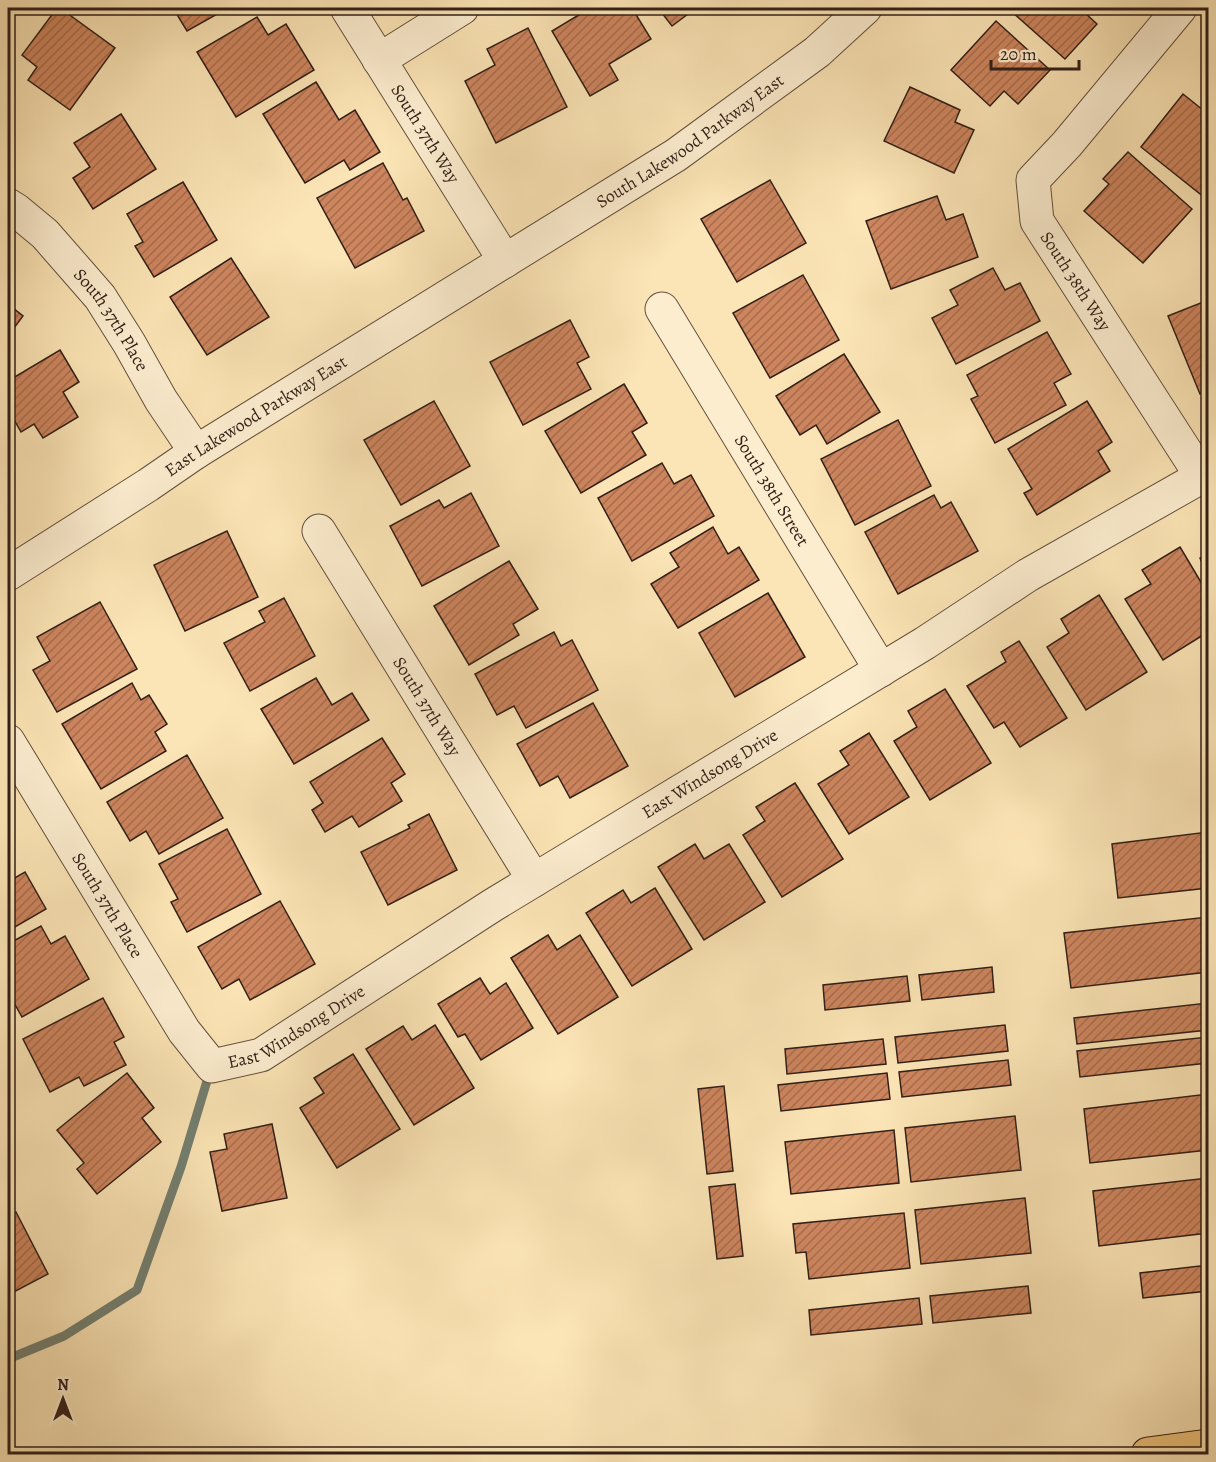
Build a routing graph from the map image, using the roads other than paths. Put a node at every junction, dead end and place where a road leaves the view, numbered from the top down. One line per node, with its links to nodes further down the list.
1 (347, 8): 5 (street, South 37th Way)
2 (462, 8): 5 (street)
3 (865, 8): 7 (street, South Lakewood Parkway East)
4 (1180, 8): 10 (street, South 38th Way)
5 (379, 60): 7 (street, South 37th Way)
6 (8, 205): 9 (street, South 37th Place)
7 (505, 261): 9 (street, East Lakewood Parkway East)
8 (662, 309): 13 (street, South 38th Street)
9 (196, 452): 12 (street, East Lakewood Parkway East)
10 (1205, 475): 13 (street, East Windsong Drive)
11 (319, 531): 15 (street, South 37th Way)
12 (8, 574)
13 (881, 670): 15 (street, East Windsong Drive)
14 (8, 741): 16 (street, South 37th Place)
15 (534, 880): 16 (street, East Windsong Drive)
16 (212, 1066)
17 (1209, 1446): 18 (highway)
18 (1148, 1455)

